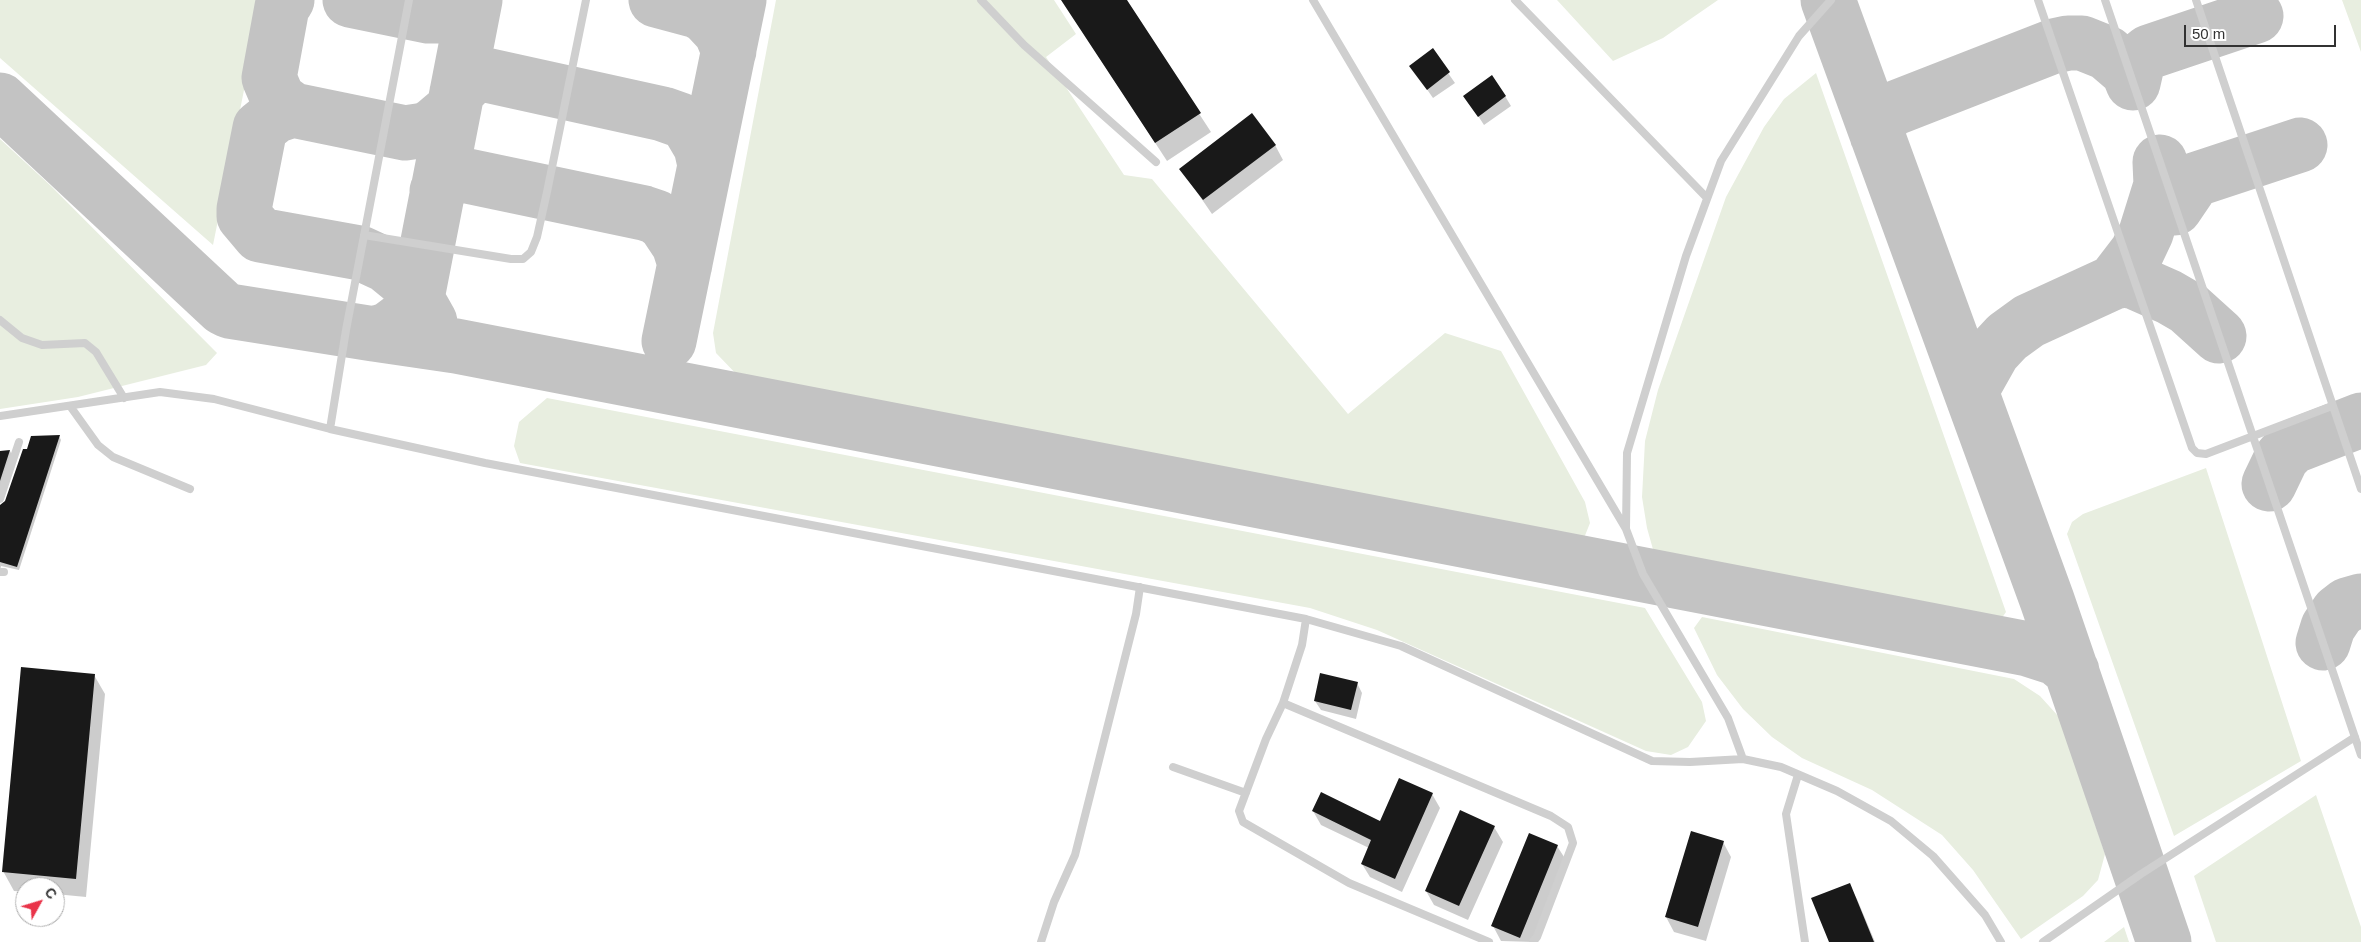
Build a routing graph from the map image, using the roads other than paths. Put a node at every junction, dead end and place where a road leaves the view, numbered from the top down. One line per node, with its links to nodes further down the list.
1 (409, 0): 12 (lane)
2 (586, 0): 12 (lane)
3 (981, 0): 10 (lane)
4 (1313, 0): 24 (lane)
5 (1515, 0): 11 (lane)
6 (1831, 0): 11 (lane)
7 (2038, 0): 19 (lane)
8 (2105, 0): 19 (lane)
9 (2196, 0): 16 (lane)
10 (1156, 162)
11 (1707, 198): 24 (lane)
12 (364, 235): 18 (lane)
13 (0, 320): 14 (lane)
14 (124, 398): 15 (lane); 18 (lane)
15 (70, 406): 17 (lane); 21 (lane)
16 (2332, 406): 19 (lane); 22 (lane)
17 (0, 416)
18 (330, 429): 25 (lane)
19 (2253, 436): 28 (lane)
20 (19, 442): 23 (lane)
21 (190, 489)
22 (2361, 489)
23 (0, 499)
24 (1626, 529): 30 (lane)
25 (1140, 587): 26 (lane); 34 (lane)
26 (1306, 619): 27 (lane); 30 (lane)
27 (1283, 703): 33 (lane); 36 (lane)
28 (2355, 737): 29 (lane); 39 (lane)
29 (2361, 755)
30 (1743, 759): 32 (lane)
31 (1173, 767): 33 (lane)
32 (1798, 775): 37 (lane); 38 (lane)
33 (1246, 793): 35 (lane)
34 (1041, 942)
35 (1489, 942)
36 (1533, 942)
37 (1806, 942)
38 (2001, 942)
39 (2043, 942)

